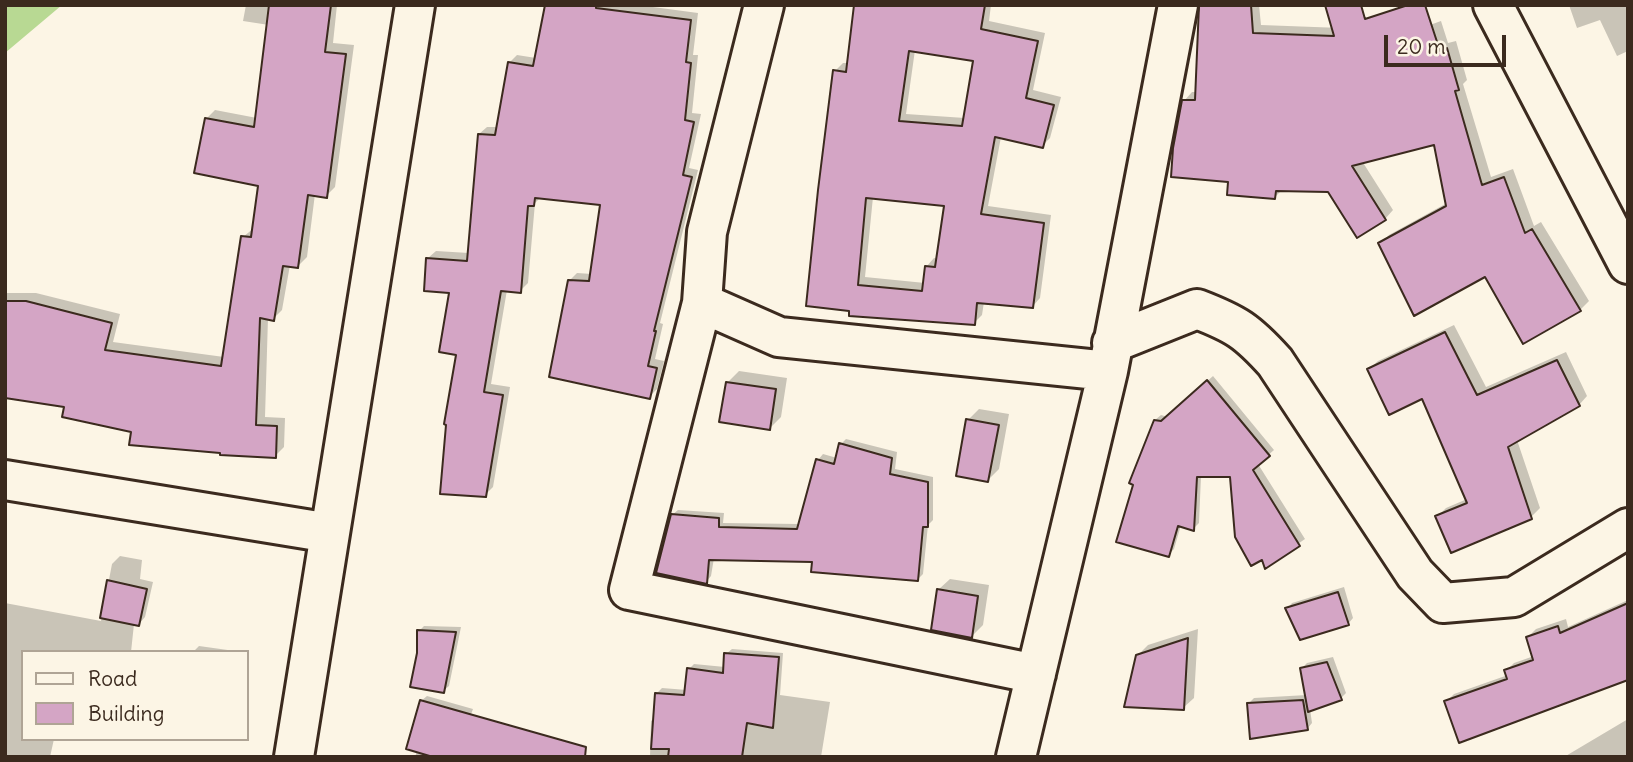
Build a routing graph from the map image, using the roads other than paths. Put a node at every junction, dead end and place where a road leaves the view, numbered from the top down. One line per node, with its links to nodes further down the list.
1 (415, 5): 10 (street)
2 (764, 5): 6 (street)
3 (1178, 5): 7 (street)
4 (1493, 5): 5 (street)
5 (1628, 264)
6 (702, 303): 7 (street); 11 (street)
7 (1110, 357): 9 (street); 11 (street)
8 (5, 480): 10 (street)
9 (1628, 528)
10 (330, 533): 12 (street)
11 (1036, 674): 13 (street)
12 (294, 757)
13 (1016, 757)

